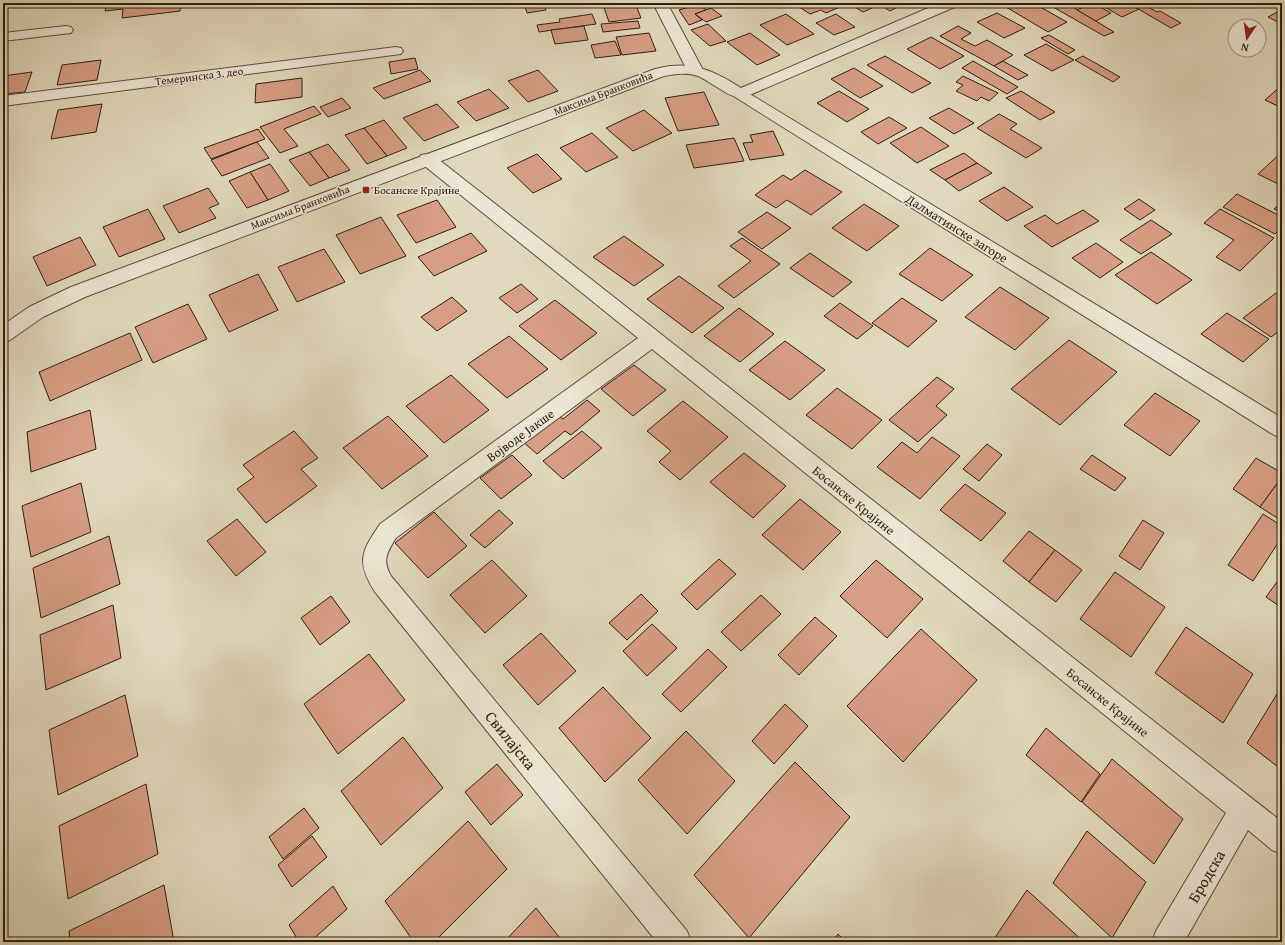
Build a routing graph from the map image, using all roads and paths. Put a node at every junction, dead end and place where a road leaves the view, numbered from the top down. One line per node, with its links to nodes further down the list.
1 (660, 3): 6 (street)
2 (952, 3): 7 (street)
3 (66, 30): 4 (street)
4 (3, 38)
5 (396, 51): 8 (street, Темеринска 3. део)
6 (695, 70): 7 (street, Далматинске загоре); 9 (street, Максима Бранковића)
7 (740, 94): 12 (street, Далматинске загоре)
8 (3, 101)
9 (427, 159): 10 (street, Максима Бранковића); 11 (street, Босанске Крајине)
10 (3, 334)
11 (652, 339): 13 (street, Војводе Јакше); 14 (street, Босанске Крајине)
12 (1282, 429)
13 (388, 531): 16 (street, Свилајска)
14 (1244, 810): 15 (street, Босанске Крајине); 17 (street, Бродска)
15 (1282, 840)
16 (676, 942)
17 (1168, 942)

